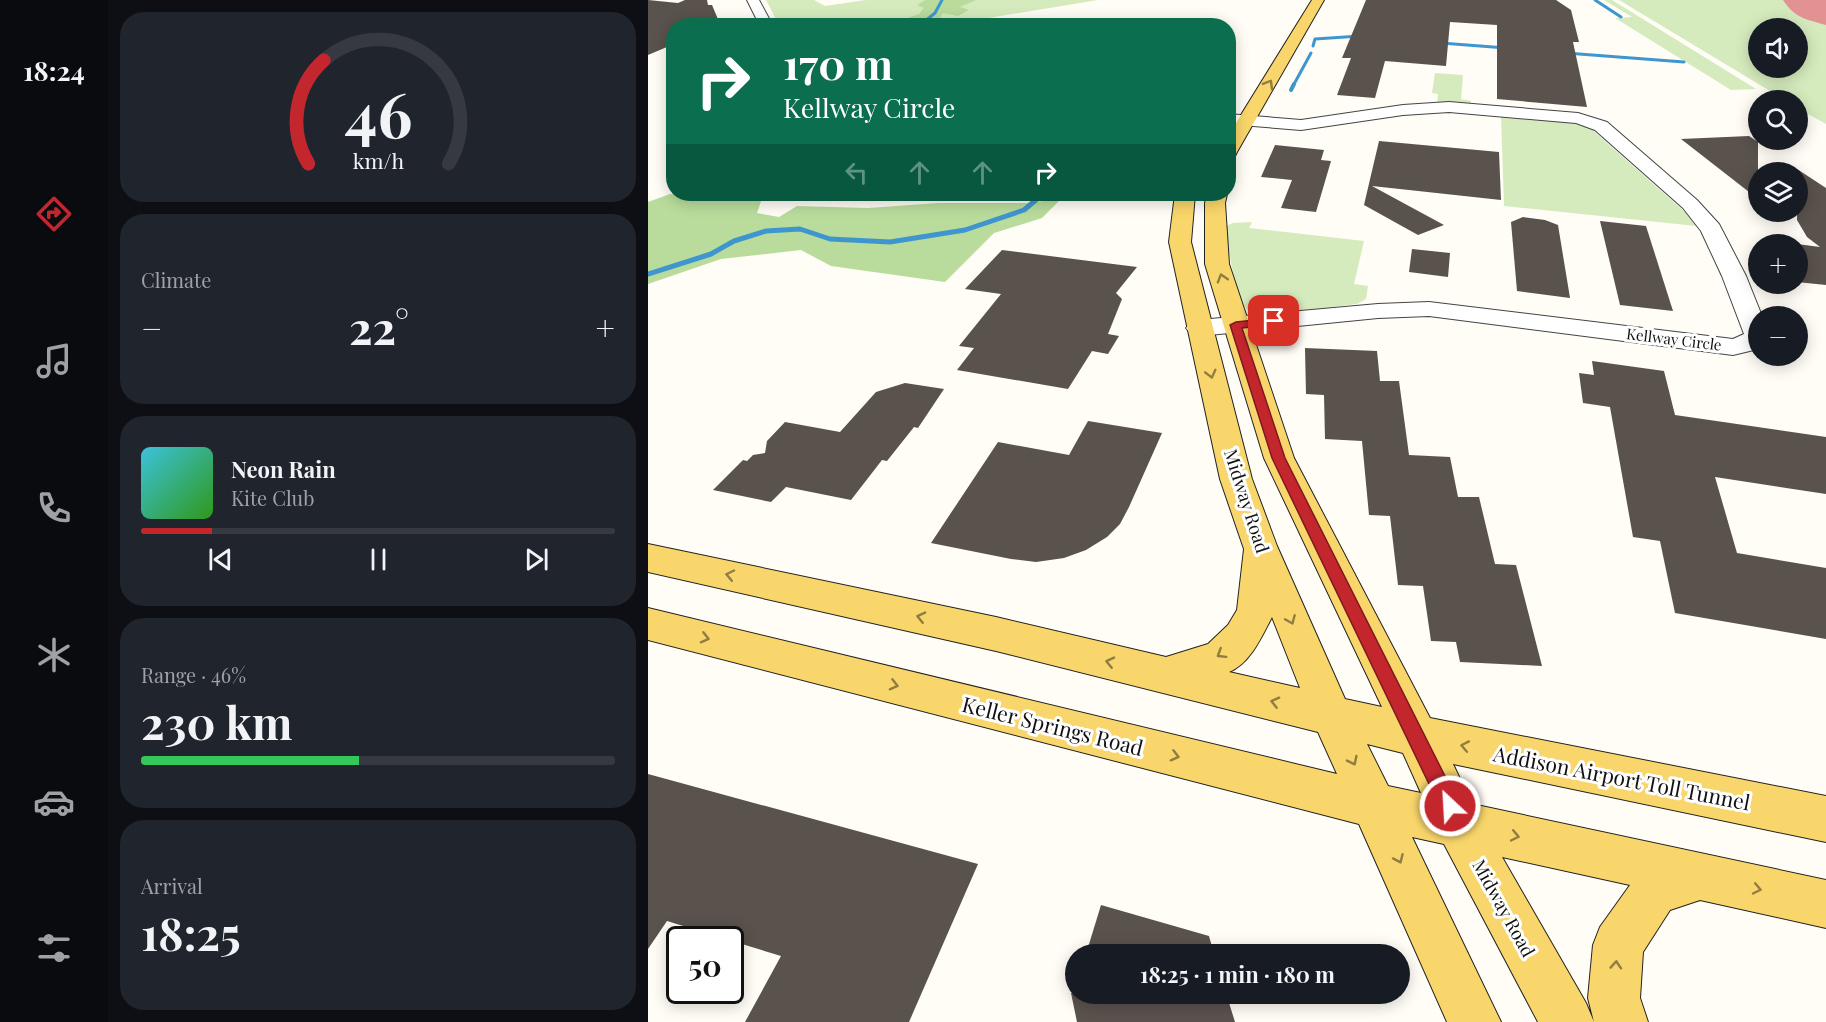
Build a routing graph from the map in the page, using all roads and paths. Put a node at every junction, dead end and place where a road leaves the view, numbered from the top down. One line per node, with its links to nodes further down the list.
1 (753, 0): 4 (street)
2 (1314, 7): 3 (main road); 5 (main road, one-way to 2)
3 (1291, 12)
4 (763, 18)
5 (1236, 110)
6 (1236, 113): 9 (street, Kellway Circle)
7 (1184, 201): 10 (main road, Midway Road)
8 (1215, 201): 9 (main road, Midway Road, one-way to 8)
9 (1236, 325): 10 (street, Kellway Circle); 16 (main road, Midway Road)
10 (1199, 328): 11 (main road, Midway Road, one-way to 11)
11 (1260, 546): 14 (main road, one-way to 14); 15 (main road, Midway Road, one-way to 15)
12 (648, 558): 14 (main road, one-way to 12)
13 (648, 624): 17 (main road, Keller Springs Road, one-way to 17)
14 (1167, 675): 15 (main road, one-way to 14)
15 (1332, 716): 16 (main road); 17 (main road, Midway Road, one-way to 17)
16 (1417, 736): 18 (main road, Addison Airport Toll Tunnel, one-way to 16); 19 (main road, Midway Road)
17 (1375, 806): 19 (main road, Keller Springs Road); 22 (main road, Midway Road, one-way to 22)
18 (1826, 819)
19 (1458, 824): 20 (main road, one-way to 20); 23 (main road, Midway Road)
20 (1699, 877): 21 (main road, one-way to 21); 24 (main road, one-way to 20)
21 (1826, 904)
22 (1474, 1022)
23 (1567, 1022)
24 (1621, 1022)

